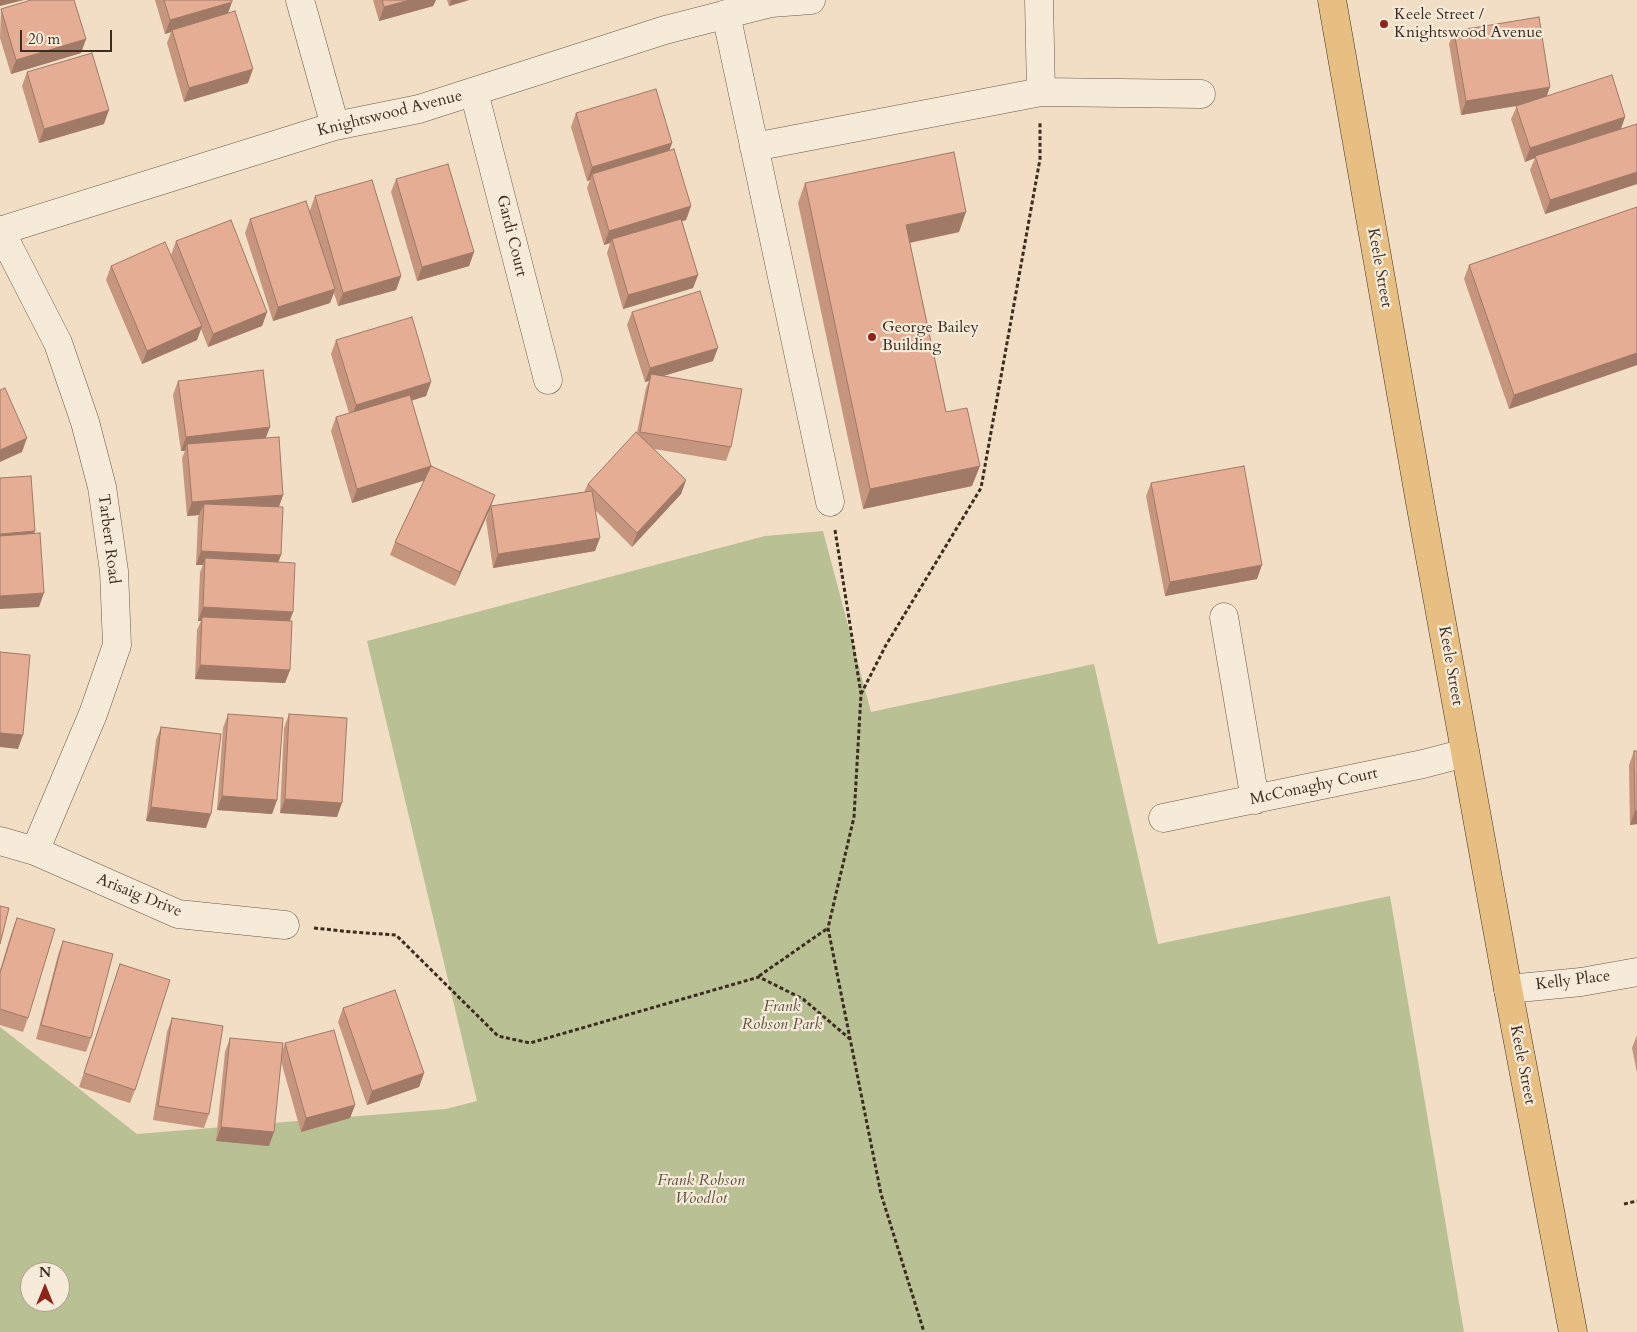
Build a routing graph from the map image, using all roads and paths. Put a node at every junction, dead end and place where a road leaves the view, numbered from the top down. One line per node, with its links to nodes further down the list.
1 (300, 0): 10 (street)
2 (810, 0): 5 (street, Knightswood Avenue)
3 (1039, 0): 8 (street)
4 (1332, 0): 17 (main road, Keele Street)
5 (771, 2): 6 (street, Knightswood Avenue)
6 (726, 14): 7 (street, Knightswood Avenue); 11 (street)
7 (474, 92): 10 (street, Knightswood Avenue); 13 (street, Gardi Court)
8 (1041, 92): 9 (street); 11 (street); 16 (path)
9 (1201, 94)
10 (335, 126): 12 (street, Knightswood Avenue)
11 (754, 147): 14 (street)
12 (0, 231): 21 (street, Tarbert Road)
13 (548, 380)
14 (830, 502): 16 (path)
15 (1224, 617): 18 (street)
16 (861, 694): 23 (path)
17 (1465, 753): 18 (street, McConaghy Court); 26 (main road, Keele Street)
18 (1255, 800): 19 (street, McConaghy Court)
19 (1163, 818)
20 (0, 841): 21 (street, Arisaig Drive)
21 (35, 851): 22 (street, Arisaig Drive)
22 (285, 925): 25 (path)
23 (828, 928): 25 (path); 27 (path)
24 (1637, 972): 26 (street, Kelly Place)
25 (759, 977): 27 (path)
26 (1508, 989): 31 (main road, Keele Street)
27 (851, 1039): 30 (path)
28 (1637, 1201): 29 (path)
29 (1624, 1204)
30 (924, 1332)
31 (1573, 1332)

